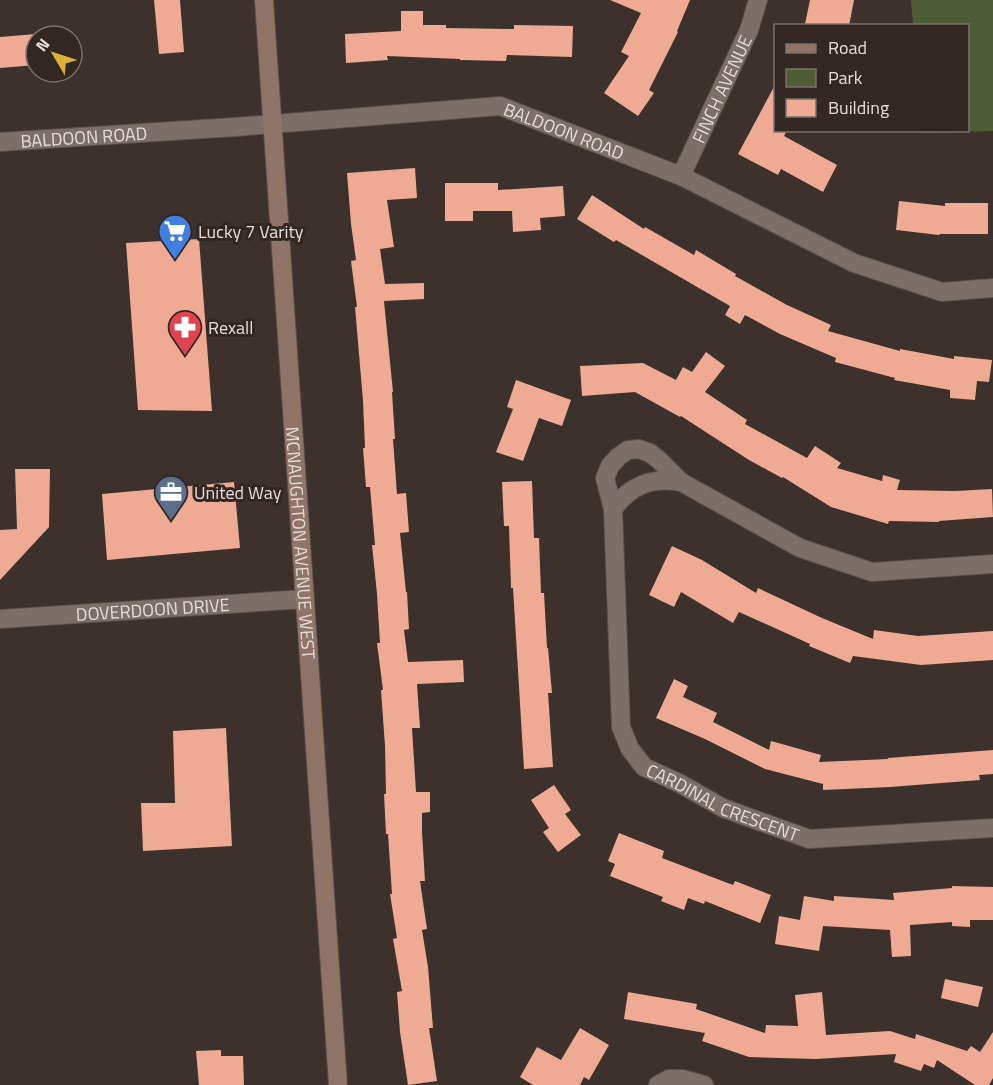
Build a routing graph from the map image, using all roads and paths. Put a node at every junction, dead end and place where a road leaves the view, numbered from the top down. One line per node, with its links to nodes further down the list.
1 (264, 0): 3 (main road, MCNAUGHTON AVENUE WEST)
2 (759, 0): 5 (street, FINCH AVENUE)
3 (272, 124): 4 (street, BALDOON ROAD); 5 (street, BALDOON ROAD); 10 (main road, MCNAUGHTON AVENUE WEST)
4 (0, 142)
5 (681, 176): 6 (street, BALDOON ROAD)
6 (993, 288)
7 (681, 482): 8 (street, CARDINAL CRESCENT); 8 (street, CARDINAL CRESCENT); 9 (street, CARDINAL CRESCENT)
8 (613, 509): 12 (street, CARDINAL CRESCENT)
9 (993, 564)
10 (305, 599): 11 (street, DOVERDOON DRIVE); 13 (main road, MCNAUGHTON AVENUE WEST)
11 (0, 620)
12 (993, 828)
13 (338, 1085)
14 (658, 1085): 15 (street)
15 (704, 1085)

